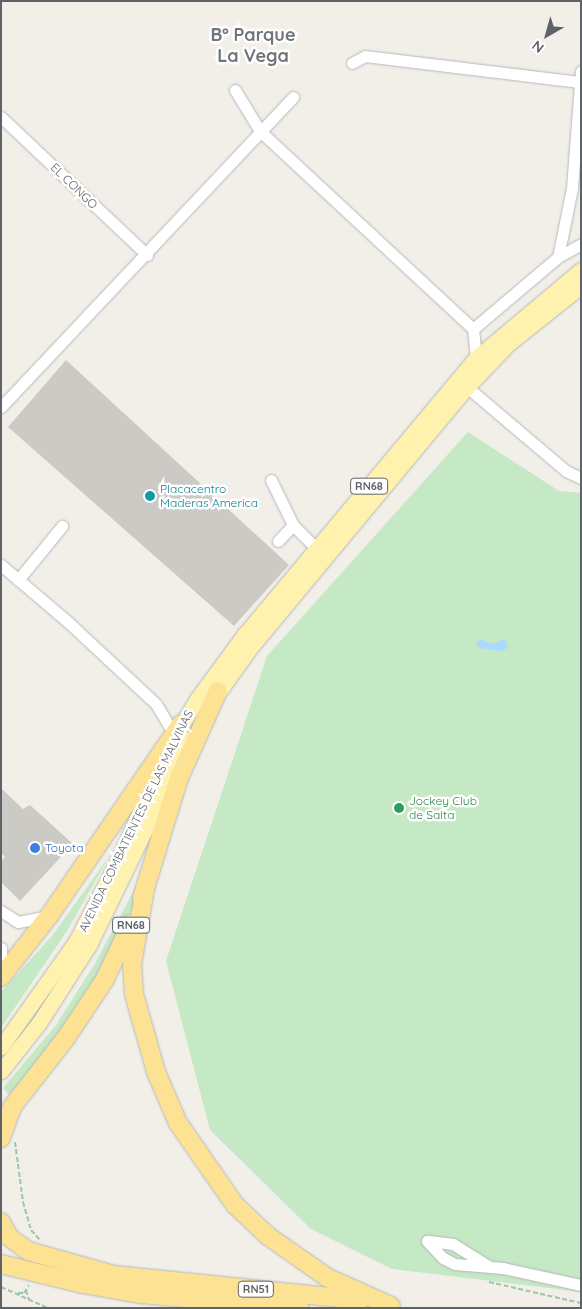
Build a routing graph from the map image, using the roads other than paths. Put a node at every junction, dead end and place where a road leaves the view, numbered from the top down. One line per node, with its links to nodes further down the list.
1 (352, 63): 2 (street)
2 (580, 77): 7 (street)
3 (235, 90): 6 (street)
4 (293, 97): 6 (street)
5 (1, 117): 9 (street, EL CONGO)
6 (260, 132): 9 (street); 13 (street)
7 (576, 191): 10 (street)
8 (581, 244): 10 (street)
9 (146, 255): 16 (street)
10 (558, 257): 13 (street)
11 (581, 270): 14 (main road, AVENIDA COMBATIENTES DE LAS MALVINAS / RN68)
12 (581, 286): 15 (main road, AVENIDA COMBATIENTES DE LAS MALVINAS / RN68)
13 (473, 329): 14 (street)
14 (476, 358): 22 (main road, AVENIDA COMBATIENTES DE LAS MALVINAS / RN68)
15 (466, 387): 17 (street); 25 (main road, AVENIDA COMBATIENTES DE LAS MALVINAS / RN68)
16 (1, 407)
17 (581, 478)
18 (271, 480): 19 (street)
19 (293, 525): 21 (street); 22 (street)
20 (62, 526): 24 (street)
21 (278, 541)
22 (317, 549): 26 (main road, AVENIDA COMBATIENTES DE LAS MALVINAS / RN68)
23 (1, 565): 24 (street)
24 (18, 580): 26 (street)
25 (218, 691): 27 (highway, RN68); 33 (main road, AVENIDA COMBATIENTES DE LAS MALVINAS / RN68)
26 (177, 728): 29 (highway, RN68); 32 (main road, AVENIDA COMBATIENTES DE LAS MALVINAS / RN68)
27 (145, 888): 34 (highway, RN68); 39 (highway)
28 (1, 911): 29 (street)
29 (49, 916): 31 (highway, RN68)
30 (1, 948): 31 (street)
31 (1, 976)
32 (1, 1047)
33 (1, 1070)
34 (8, 1136)
35 (1, 1222): 39 (highway, RN51)
36 (1, 1264): 40 (highway, RN51)
37 (488, 1266): 38 (street)
38 (581, 1285)
39 (395, 1307)
40 (299, 1308)

